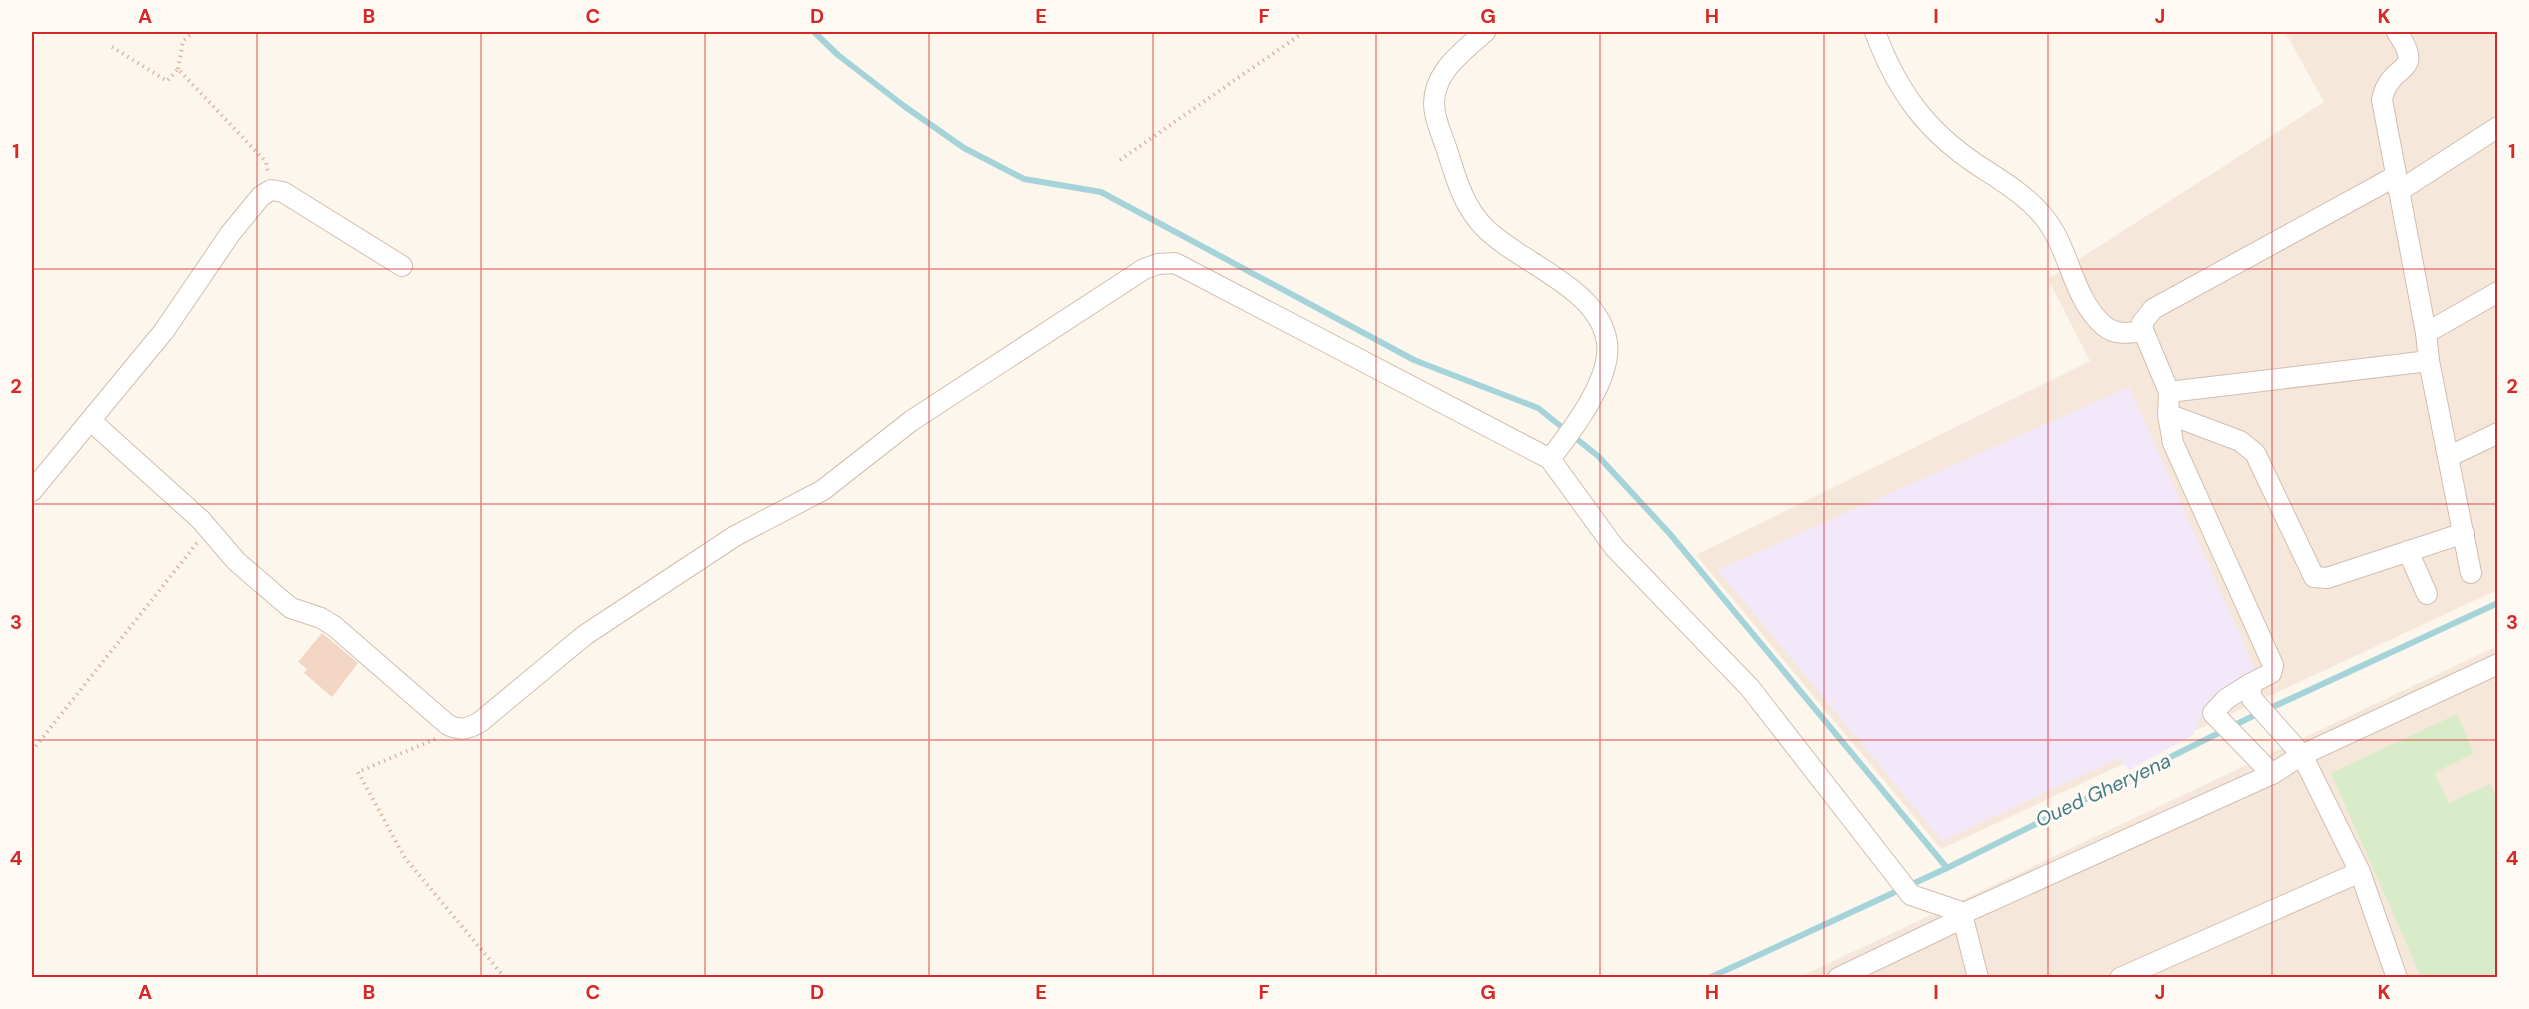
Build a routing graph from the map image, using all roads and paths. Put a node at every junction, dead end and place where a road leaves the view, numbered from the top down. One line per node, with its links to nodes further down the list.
1 (194, 32): 7 (path)
2 (1304, 32): 9 (path)
3 (1485, 32): 22 (street)
4 (1875, 32): 14 (street)
5 (2397, 32): 10 (street)
6 (111, 47): 7 (path)
7 (178, 69): 11 (path)
8 (2498, 127): 10 (street)
9 (1120, 160)
10 (2398, 183): 14 (street); 15 (street)
11 (271, 190): 12 (street); 19 (street)
12 (402, 266)
13 (2498, 292): 15 (street)
14 (2143, 330): 17 (street)
15 (2426, 333): 16 (street)
16 (2429, 361): 17 (street); 21 (street)
17 (2169, 392): 18 (street)
18 (2168, 414): 26 (street); 30 (street)
19 (90, 421): 23 (street); 24 (street)
20 (2498, 433): 21 (street)
21 (2448, 457): 25 (street)
22 (1550, 459): 31 (street); 36 (street)
23 (32, 491)
24 (211, 532): 31 (street); 32 (path)
25 (2464, 533): 26 (street); 27 (street)
26 (2408, 551): 28 (street)
27 (2471, 573)
28 (2427, 594)
29 (2498, 664): 33 (street)
30 (2251, 692): 33 (street); 34 (street)
31 (458, 730): 37 (path)
32 (32, 751)
33 (2302, 755): 34 (street); 35 (street)
34 (2272, 774): 36 (street)
35 (2360, 872): 40 (street); 41 (street)
36 (1964, 916): 38 (street); 39 (street)
37 (505, 978)
38 (1838, 978)
39 (1978, 978)
40 (2120, 978)
41 (2397, 978)

